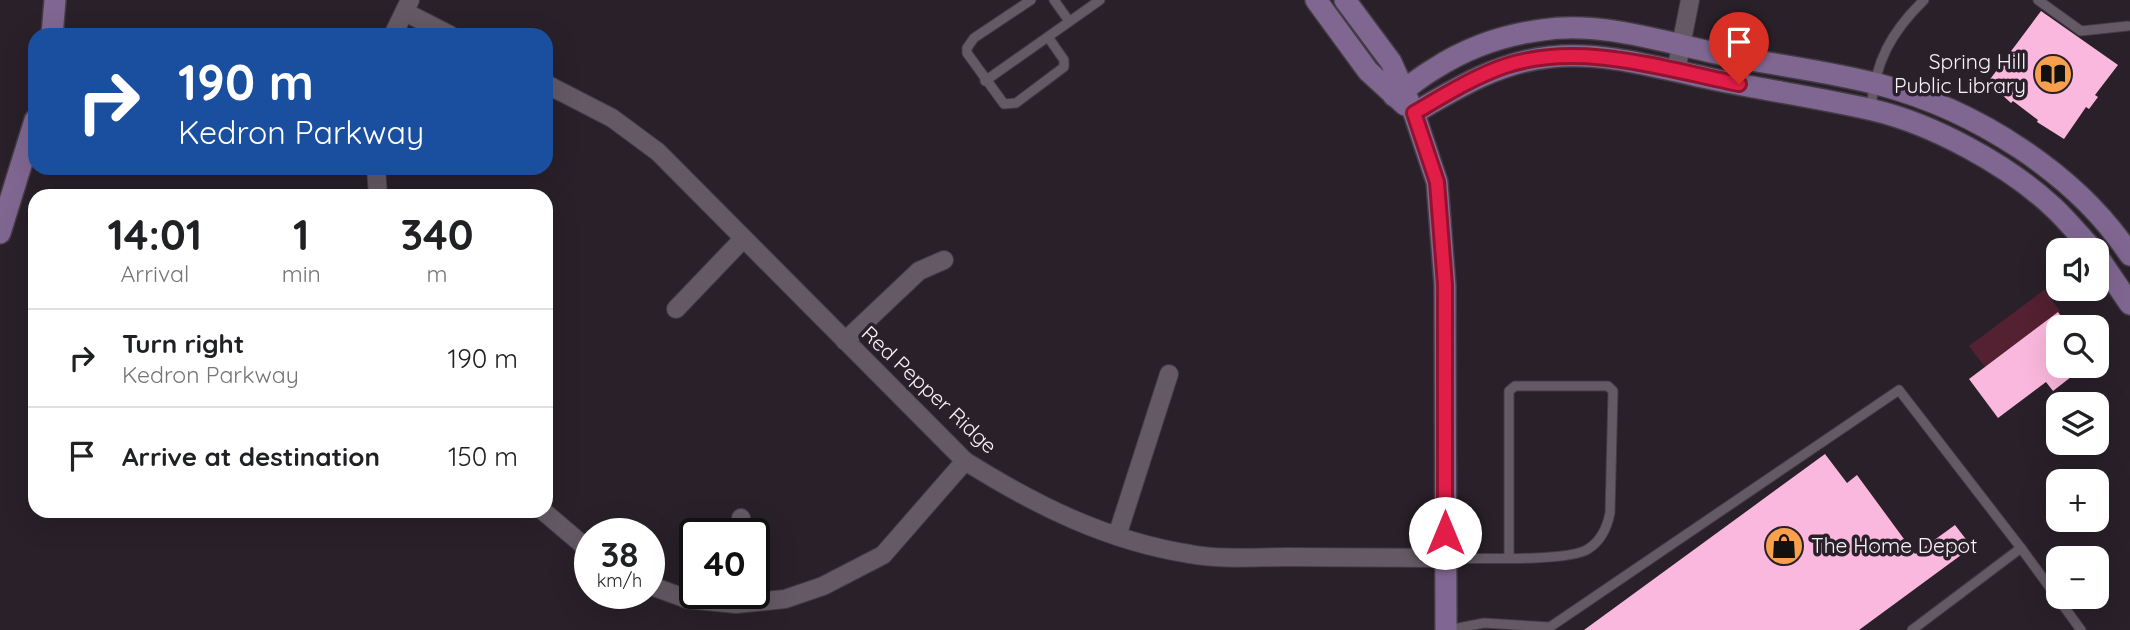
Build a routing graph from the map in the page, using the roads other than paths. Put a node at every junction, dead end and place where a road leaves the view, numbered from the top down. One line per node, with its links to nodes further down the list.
1 (55, 0): 13 (street)
2 (1031, 0): 19 (lane)
3 (1054, 0): 11 (lane)
4 (1100, 0): 11 (lane)
5 (1316, 0): 22 (street)
6 (1345, 0): 22 (street)
7 (1690, 0): 17 (street)
8 (1924, 0): 20 (lane)
9 (2038, 0): 12 (lane)
10 (407, 6): 14 (street); 15 (street)
11 (1069, 21): 16 (lane)
12 (2129, 26)
13 (53, 28)
14 (396, 28)
15 (440, 28)
16 (1048, 37): 19 (lane); 19 (lane)
17 (1682, 45): 18 (street); 20 (street); 22 (street)
18 (1676, 71): 23 (street); 24 (street)
19 (985, 81)
20 (1873, 84): 23 (lane); 29 (street)
21 (553, 88): 28 (street, Red Pepper Ridge)
22 (1399, 93): 24 (street)
23 (1871, 110): 27 (street)
24 (1414, 113): 42 (street)
25 (28, 143): 26 (street)
26 (0, 233)
27 (2082, 238)
28 (743, 239): 33 (street); 34 (street, Red Pepper Ridge)
29 (2130, 256)
30 (944, 260): 34 (street)
31 (2109, 273): 32 (street)
32 (2130, 304)
33 (676, 309)
34 (845, 341): 36 (street, Red Pepper Ridge)
35 (1169, 374): 38 (street)
36 (965, 461): 38 (street, Red Pepper Ridge); 43 (street)
37 (551, 518): 39 (street)
38 (1117, 536): 42 (street, Red Pepper Ridge)
39 (574, 537)
40 (2021, 548): 44 (lane); 46 (lane); 47 (lane)
41 (1509, 557): 41 (lane); 42 (lane)
42 (1445, 558): 45 (street)
43 (770, 599)
44 (1551, 628): 45 (lane)
45 (1447, 630)
46 (1912, 630)
47 (2081, 630)

